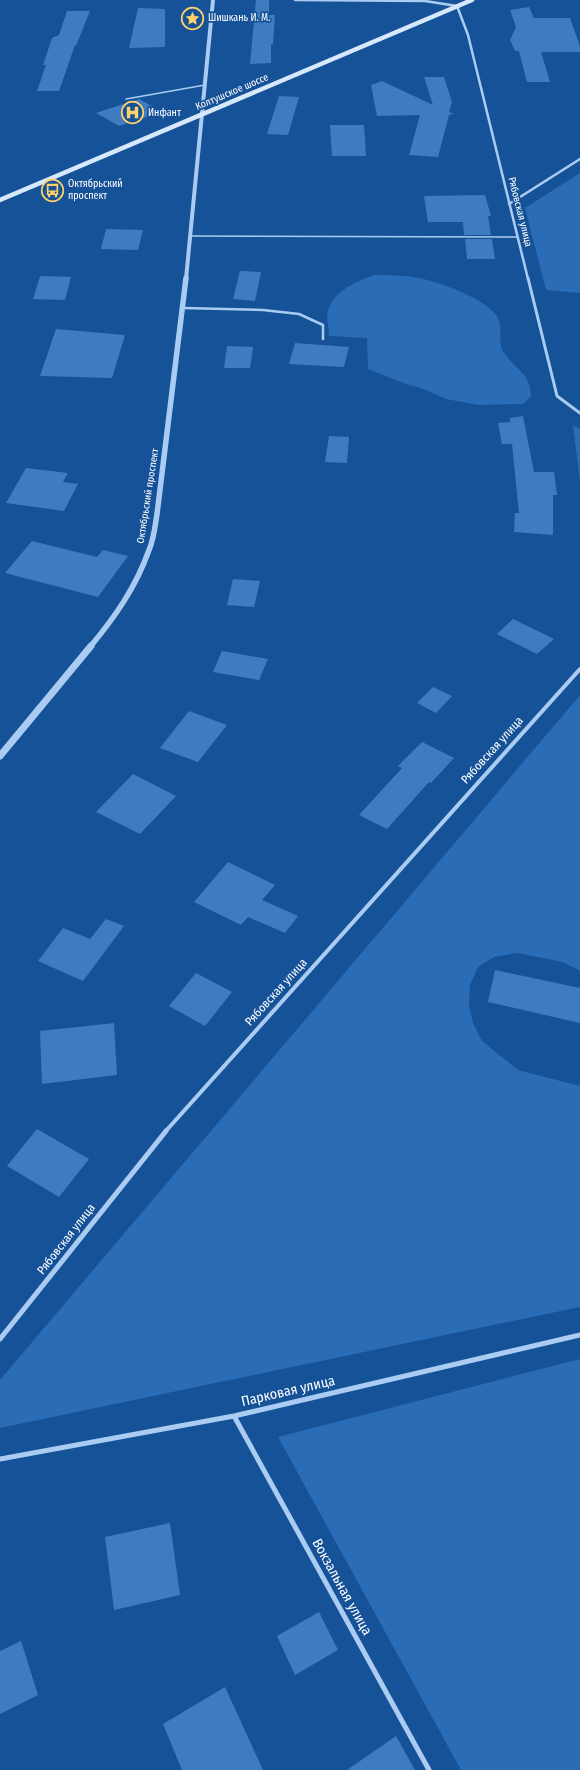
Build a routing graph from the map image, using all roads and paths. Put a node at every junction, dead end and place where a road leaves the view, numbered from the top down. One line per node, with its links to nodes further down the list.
1 (213, 0): 8 (street, Октябрьский проспект)
2 (295, 0): 3 (street)
3 (340, 0): 4 (street)
4 (354, 0): 6 (street)
5 (472, 0): 7 (main road, Колтушское шоссе)
6 (425, 1): 7 (street)
7 (457, 6): 10 (main road, Колтушское шоссе); 13 (street, Рябовская улица)
8 (205, 85): 9 (lane); 10 (street, Октябрьский проспект)
9 (126, 99)
10 (202, 114): 12 (main road, Колтушское шоссе); 14 (street, Октябрьский проспект)
11 (580, 159): 13 (street)
12 (0, 200)
13 (509, 204): 15 (street, Рябовская улица)
14 (190, 236): 15 (lane); 16 (street, Октябрьский проспект)
15 (517, 237): 18 (street, Рябовская улица)
16 (182, 308): 17 (lane); 20 (street, Октябрьский проспект)
17 (323, 340)
18 (580, 413)
19 (580, 669): 22 (street, Рябовская улица)
20 (0, 756)
21 (580, 1335): 23 (street, Парковая улица)
22 (0, 1339)
23 (234, 1416): 24 (street, Парковая улица); 25 (street, Вокзальная улица)
24 (0, 1459)
25 (429, 1770)

